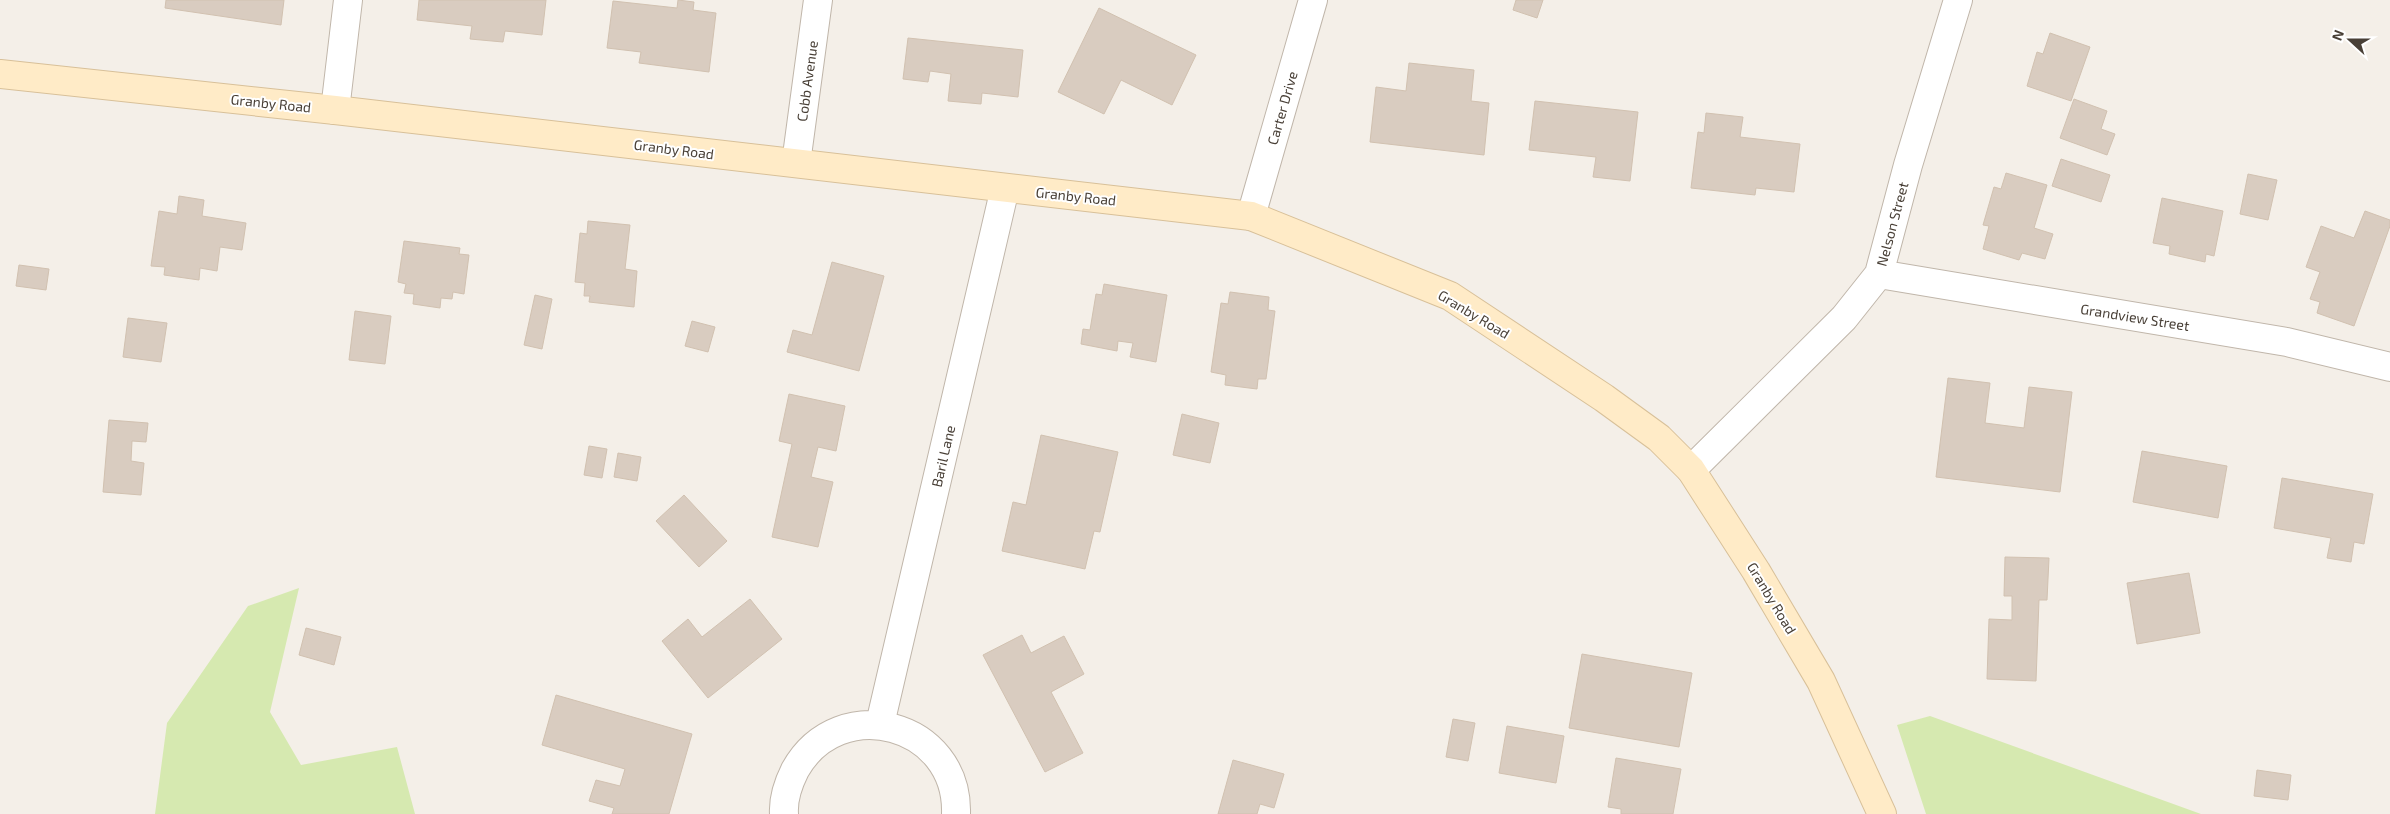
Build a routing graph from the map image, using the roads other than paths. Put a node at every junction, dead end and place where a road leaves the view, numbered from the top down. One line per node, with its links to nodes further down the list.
1 (348, 0): 6 (street)
2 (818, 0): 7 (street, Cobb Avenue)
3 (1312, 0): 9 (street, Carter Drive)
4 (1958, 0): 10 (street, Nelson Street)
5 (0, 74): 6 (main road, Granby Road)
6 (335, 110): 7 (main road, Granby Road)
7 (796, 163): 8 (main road, Granby Road)
8 (1005, 188): 9 (main road, Granby Road); 13 (street, Baril Lane)
9 (1251, 216): 12 (main road, Granby Road)
10 (1879, 274): 11 (street, Grandview Street); 12 (street, Nelson Street)
11 (2390, 367)
12 (1691, 470): 16 (main road, Granby Road)
13 (880, 724): 14 (street); 15 (street)
14 (784, 814)
15 (956, 814)
16 (1882, 814)

